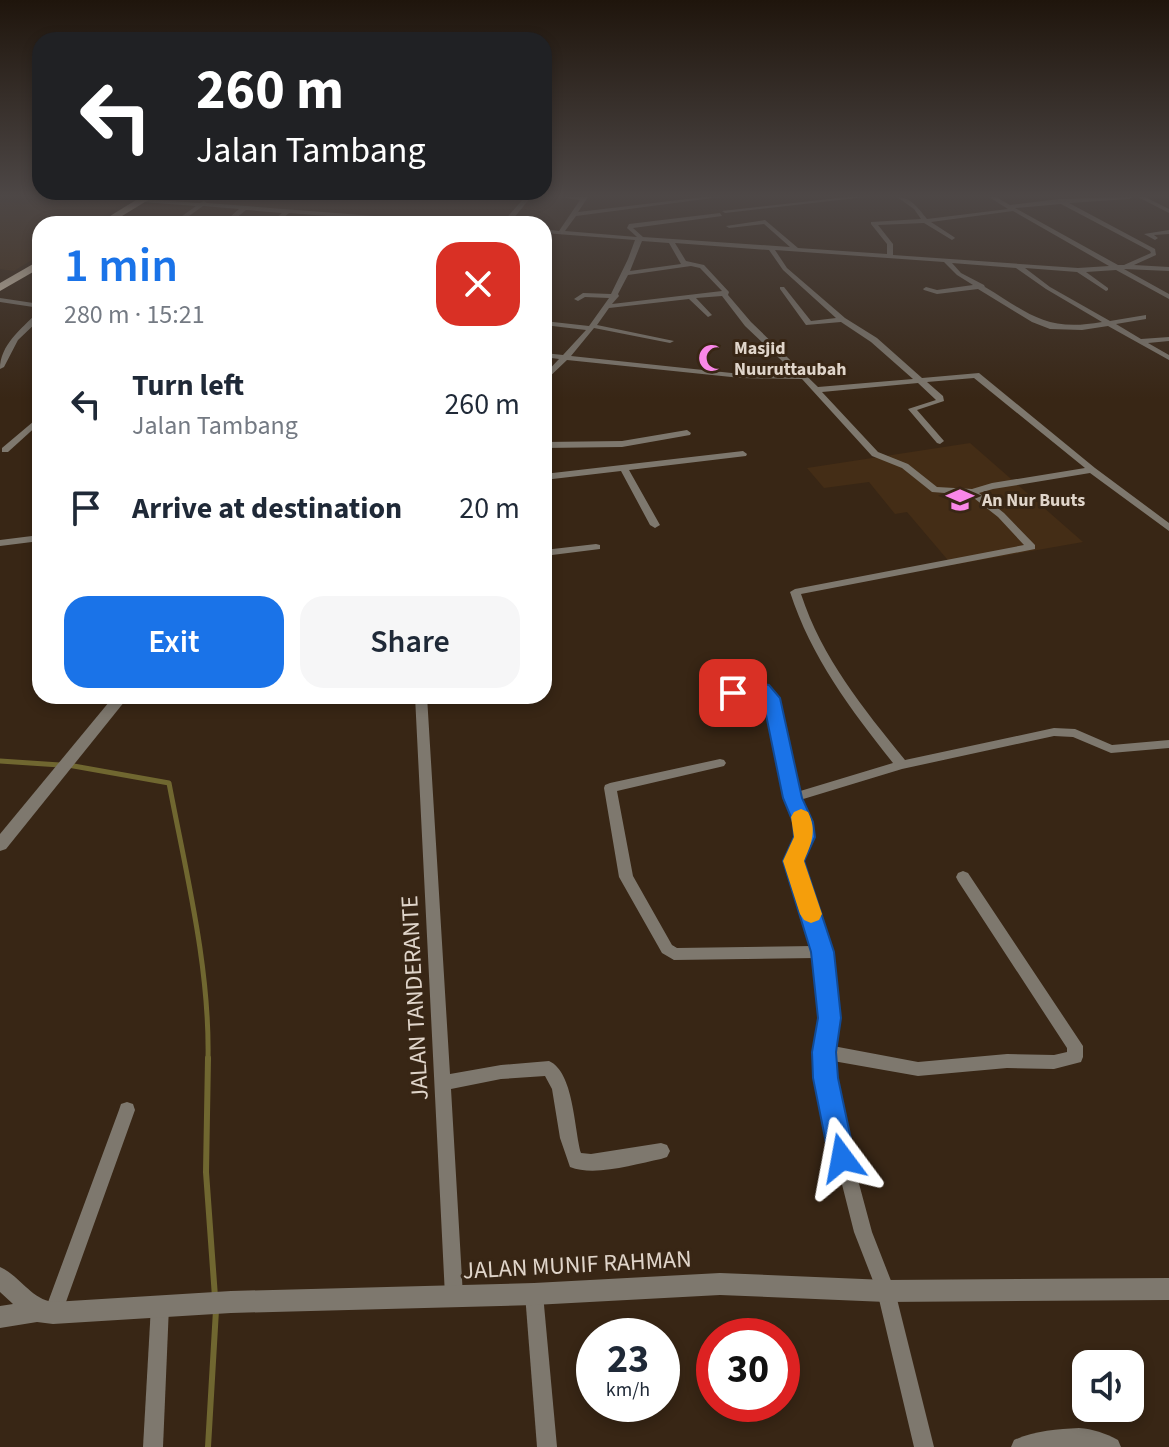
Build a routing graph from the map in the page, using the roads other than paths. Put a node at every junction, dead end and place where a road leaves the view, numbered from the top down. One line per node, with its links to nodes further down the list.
1 (32, 265): 15 (highway)
2 (631, 265): 14 (street)
3 (688, 265): 14 (street); 21 (street)
4 (782, 265): 31 (street)
5 (950, 265): 16 (street)
6 (992, 265): 10 (street)
7 (1116, 265): 11 (street)
8 (1127, 265): 11 (street)
9 (32, 266): 17 (highway)
10 (1018, 266): 13 (street); 33 (street)
11 (1121, 267): 12 (street); 13 (street); 23 (street)
12 (1169, 269)
13 (1078, 270): 20 (street)
14 (628, 273): 22 (street)
15 (0, 282)
16 (982, 286): 19 (street); 33 (street)
17 (0, 288)
18 (782, 288): 31 (street)
19 (926, 289)
20 (1106, 289)
21 (724, 294): 24 (street); 44 (street)
22 (616, 296): 25 (street); 28 (street)
23 (1169, 297)
24 (692, 298): 28 (street); 29 (street)
25 (578, 299)
26 (0, 300): 27 (street)
27 (32, 305)
28 (609, 306): 35 (street)
29 (708, 315)
30 (1143, 317): 33 (street)
31 (842, 320): 45 (street)
32 (32, 323): 42 (street)
33 (1110, 323): 38 (street)
34 (552, 324): 35 (street)
35 (592, 327): 37 (street); 40 (street)
36 (1169, 339): 38 (street)
37 (670, 341)
38 (1142, 341): 41 (street)
39 (552, 356): 40 (street)
40 (564, 358): 43 (street); 44 (street)
41 (1169, 358)
42 (0, 367)
43 (552, 371)
44 (801, 377): 46 (street)
45 (922, 381): 46 (street); 49 (street); 54 (street)
46 (816, 390): 56 (street)
47 (32, 426): 51 (street)
48 (687, 433): 50 (street)
49 (940, 441)
50 (552, 445)
51 (5, 450)
52 (743, 454): 53 (street)
53 (623, 467): 55 (street); 57 (street)
54 (1092, 470): 56 (street); 58 (street)
55 (552, 476)
56 (972, 492): 68 (street)
57 (655, 525)
58 (1169, 528)
59 (32, 539): 60 (street)
60 (0, 543)
61 (596, 547): 62 (street)
62 (552, 552)
63 (733, 693): 69 (street)
64 (116, 704): 70 (street)
65 (421, 704): 74 (street, JALAN TANDERANTE)
66 (1169, 744): 68 (street)
67 (720, 763): 72 (street)
68 (902, 765): 69 (street)
69 (792, 798): 72 (street)
70 (0, 845)
71 (963, 877): 73 (street)
72 (823, 952): 73 (street)
73 (824, 1052): 79 (street)
74 (445, 1083): 76 (street); 81 (street, JALAN TANDERANTE)
75 (127, 1110): 83 (street)
76 (661, 1151)
77 (0, 1278): 83 (street)
78 (1169, 1289): 79 (street, JALAN MUNIF RAHMAN)
79 (886, 1291): 80 (street, JALAN MUNIF RAHMAN); 87 (street)
80 (534, 1294): 81 (street, JALAN MUNIF RAHMAN); 86 (street)
81 (454, 1296): 82 (street, JALAN MUNIF RAHMAN)
82 (160, 1306): 83 (street, JALAN MUNIF RAHMAN); 85 (street)
83 (45, 1312): 84 (street, JALAN MUNIF RAHMAN)
84 (0, 1317)
85 (153, 1447)
86 (547, 1447)
87 (924, 1447)
88 (1021, 1447): 89 (street)
89 (1111, 1447)

